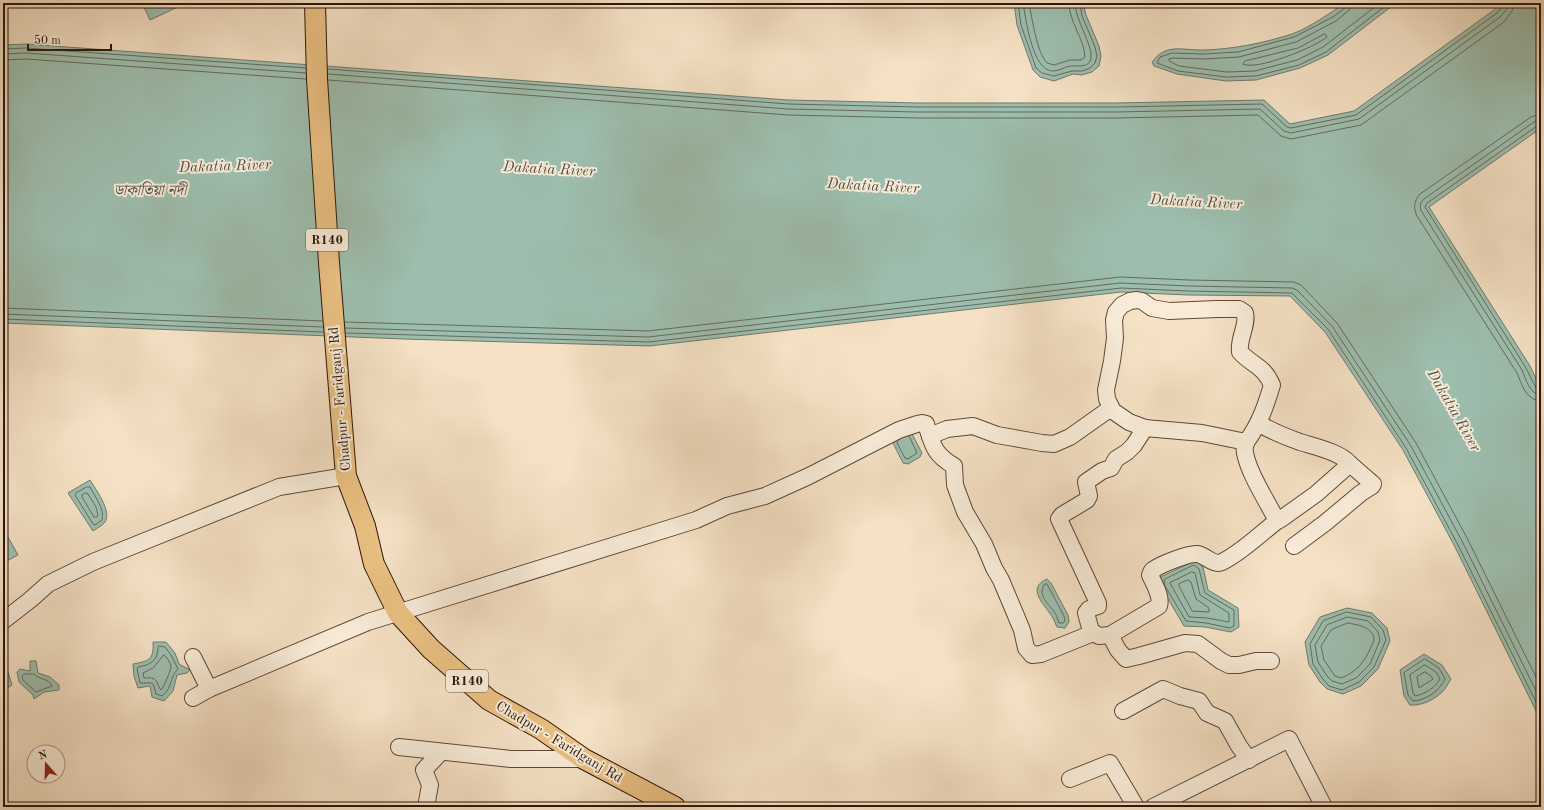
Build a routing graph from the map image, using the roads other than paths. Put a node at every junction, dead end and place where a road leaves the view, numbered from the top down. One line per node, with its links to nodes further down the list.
1 (315, 3): 8 (main road, Chadpur - Faridganj Rd / R140)
2 (1112, 408): 3 (street); 4 (street); 5 (street)
3 (1258, 423): 6 (street); 7 (street)
4 (1145, 428): 6 (street); 13 (street)
5 (930, 436): 11 (street); 13 (street)
6 (1246, 442): 9 (street)
7 (1350, 464): 9 (street); 10 (street)
8 (346, 476): 11 (main road, Chadpur - Faridganj Rd / R140); 12 (street)
9 (1277, 520): 14 (street)
10 (1294, 546)
11 (398, 613): 17 (street); 22 (main road, Chadpur - Faridganj Rd / R140)
12 (3, 621)
13 (1093, 633): 14 (street)
14 (1110, 635): 16 (street)
15 (192, 656): 17 (street)
16 (1271, 661)
17 (208, 689): 18 (street)
18 (193, 698)
19 (1123, 711): 23 (street)
20 (398, 747): 21 (street)
21 (441, 752): 22 (street); 25 (street)
22 (584, 759): 26 (main road, Chadpur - Faridganj Rd / R140)
23 (1250, 760): 28 (street); 29 (street)
24 (1070, 779): 27 (street)
25 (426, 807)
26 (675, 807)
27 (1136, 807)
28 (1153, 807)
29 (1324, 807)

